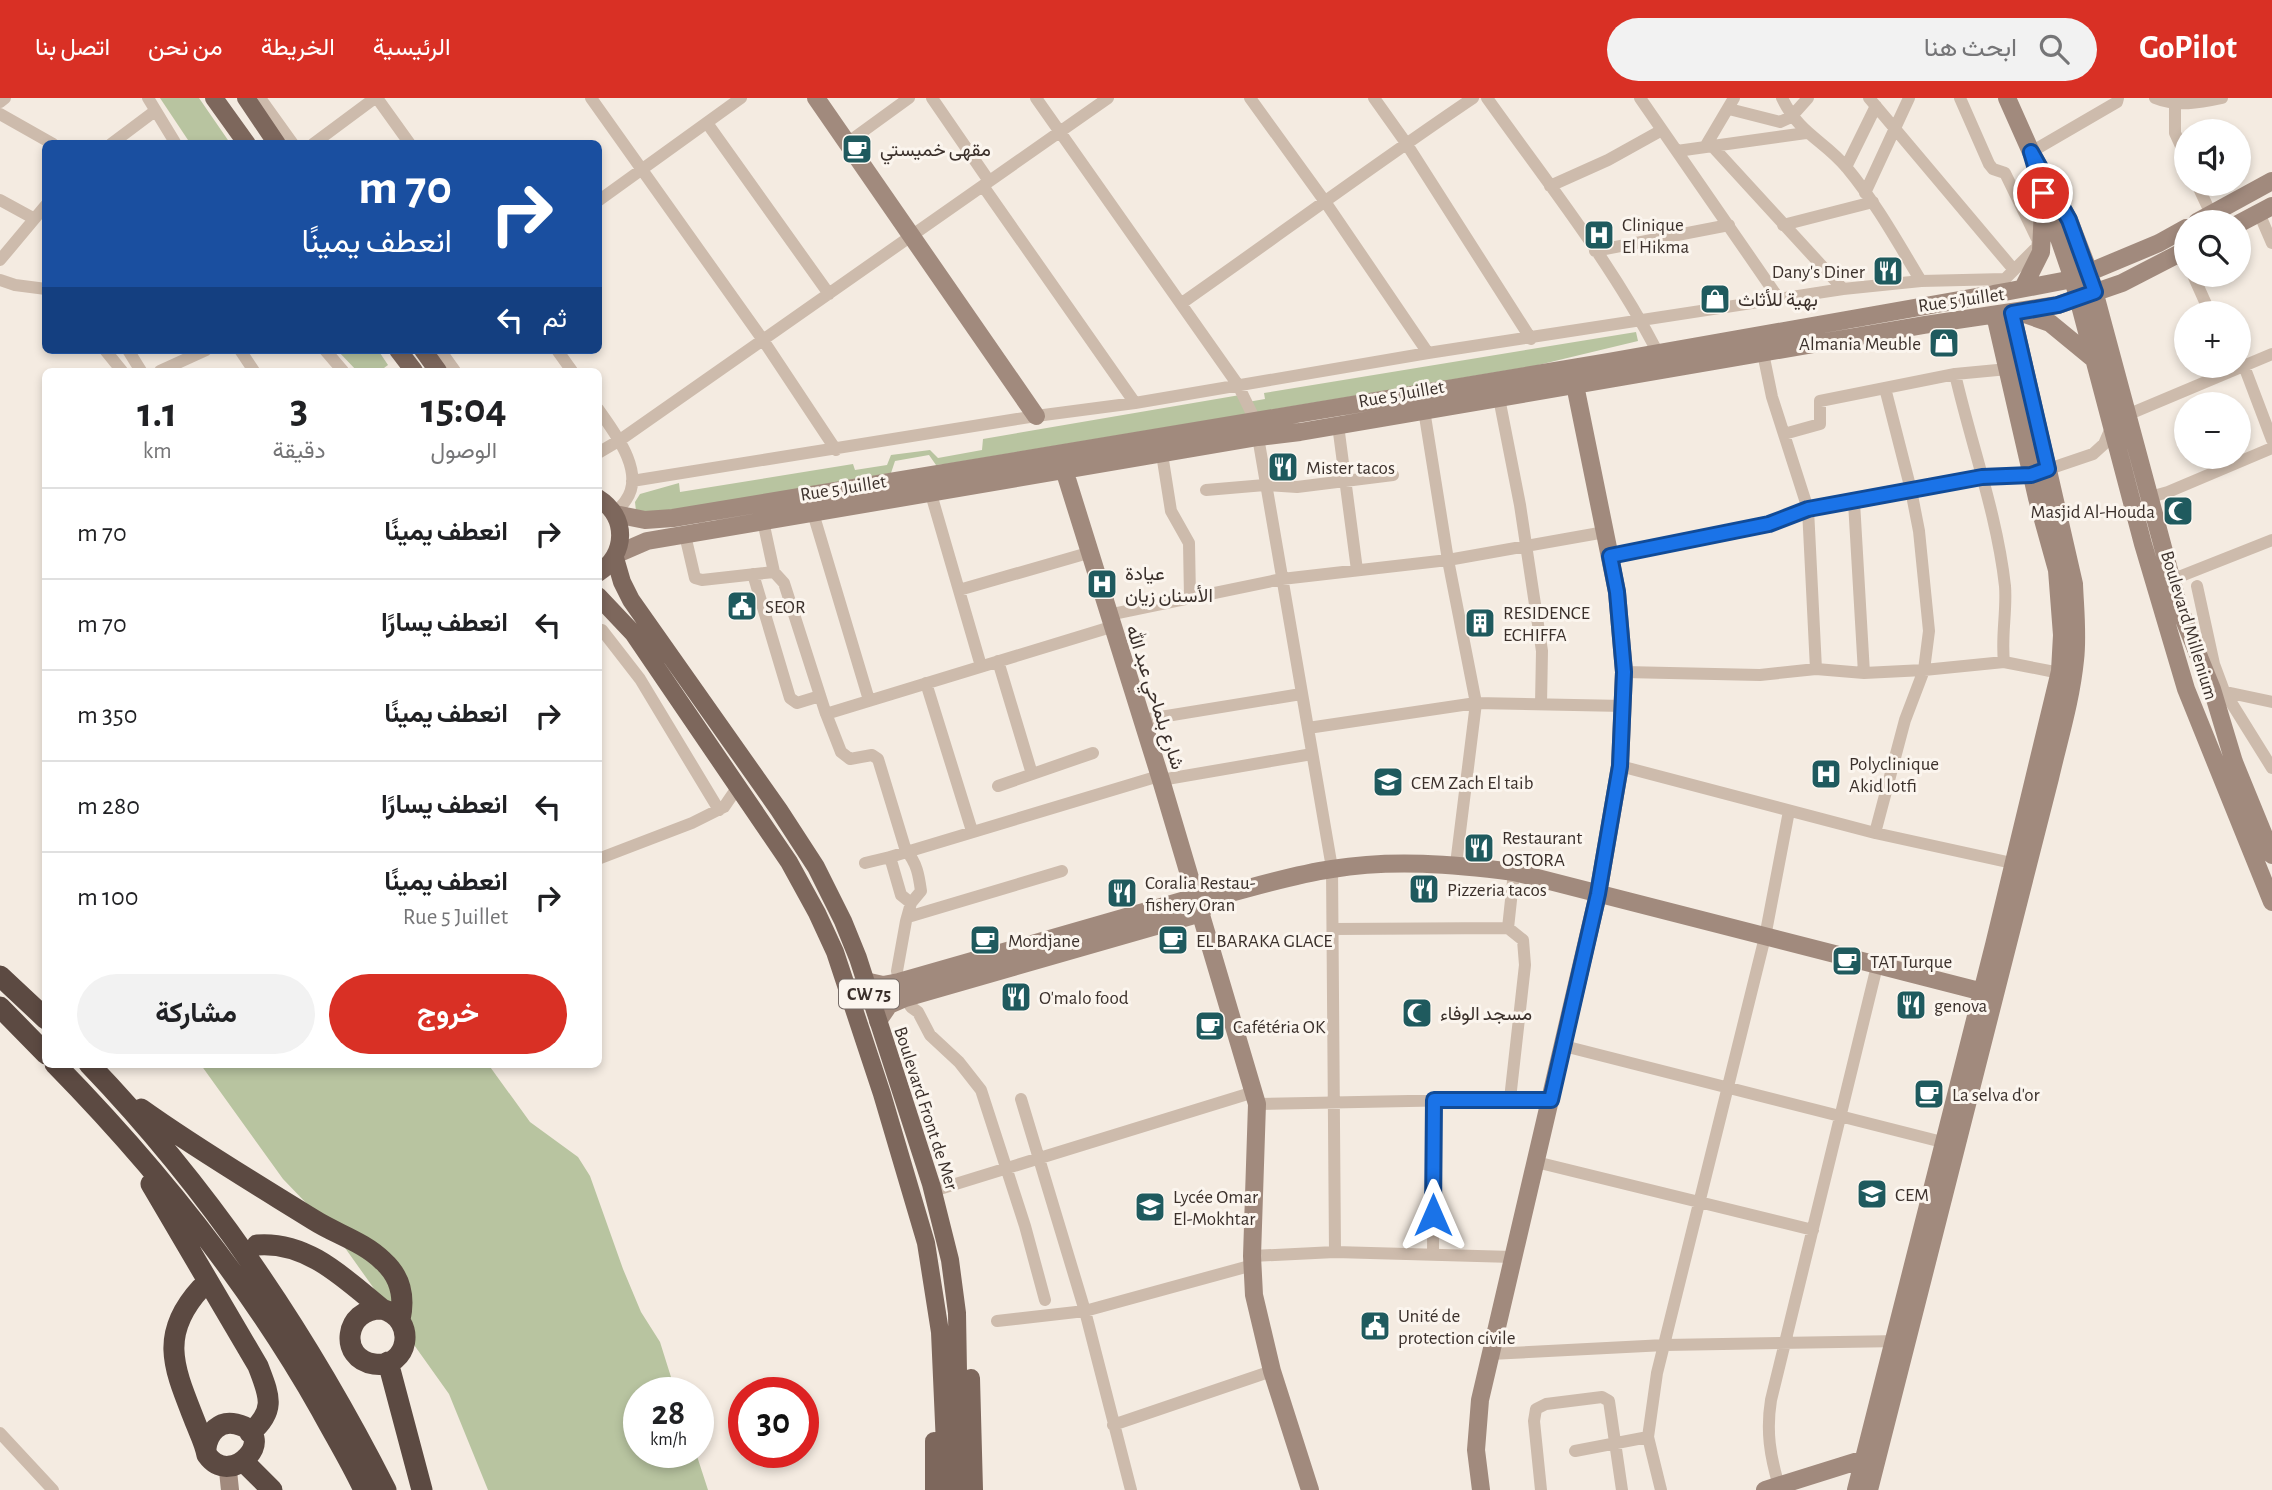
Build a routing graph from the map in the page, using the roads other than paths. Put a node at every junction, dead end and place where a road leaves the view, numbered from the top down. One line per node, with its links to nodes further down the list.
1 (5, 98): 27 (street)
2 (148, 98): 31 (street)
3 (214, 98): 43 (main road)
4 (246, 98): 44 (main road)
5 (260, 98): 45 (street)
6 (376, 98): 46 (street); 47 (street)
7 (741, 98): 35 (street)
8 (816, 98): 48 (main road)
9 (909, 98): 48 (street)
10 (932, 98): 56 (street)
11 (1037, 98): 38 (street)
12 (1108, 98): 38 (street)
13 (1250, 98): 62 (street)
14 (1374, 98): 49 (street)
15 (1473, 98): 49 (street)
16 (1487, 98): 57 (street)
17 (1640, 98): 37 (street)
18 (1782, 98): 33 (street)
19 (1808, 98): 33 (street)
20 (1909, 98): 36 (street)
21 (1960, 98): 78 (street)
22 (2007, 98): 52 (main road, Boulevard Millenium)
23 (2118, 98): 52 (street)
24 (2155, 98): 29 (street)
25 (2222, 98): 29 (street)
26 (596, 100): 54 (street)
27 (0, 102)
28 (1873, 102): 36 (street); 53 (street)
29 (2175, 102): 34 (street)
30 (1732, 104): 33 (street); 50 (street)
31 (155, 111): 41 (street); 42 (street)
32 (0, 114): 40 (street)
33 (1791, 117): 39 (street)
34 (2175, 119)
35 (707, 123): 54 (street); 81 (street)
36 (1895, 129): 59 (street); 78 (street)
37 (1662, 130): 51 (street); 57 (street)
38 (1060, 132): 56 (street); 84 (street)
39 (1806, 133): 50 (street); 53 (street)
40 (46, 140)
41 (116, 140)
42 (173, 140)
43 (244, 140)
44 (274, 140)
45 (290, 140)
46 (318, 140)
47 (407, 140)
48 (847, 143): 70 (main road)
49 (1406, 143): 62 (street); 87 (street)
50 (1709, 147): 51 (street); 68 (street)
51 (1677, 151): 67 (street)
52 (2031, 152): 58 (main road, Boulevard Millenium); 75 (main road, Boulevard Millenium)
53 (1846, 167): 59 (street)
54 (642, 170): 60 (street); 88 (street)
55 (2272, 181): 64 (main road)
56 (986, 184): 70 (street); 111 (street)
57 (1550, 186): 72 (street)
58 (2043, 193): 75 (main road, Boulevard Millenium); 78 (main road)
59 (1869, 197): 68 (street); 77 (street)
60 (602, 198)
61 (0, 200): 66 (street)
62 (1325, 203): 84 (street); 89 (street)
63 (42, 209): 66 (street)
64 (2219, 210)
65 (2266, 210): 71 (street)
66 (33, 218): 74 (street)
67 (1729, 225): 72 (street); 83 (street)
68 (1783, 225): 80 (street)
69 (2174, 235): 75 (main road, Rue 5 Juillet)
70 (912, 236): 81 (street); 115 (main road)
71 (2272, 243)
72 (1595, 251): 86 (street)
73 (2174, 258): 82 (main road, Rue 5 Juillet)
74 (0, 260)
75 (2081, 275): 78 (main road, Rue 5 Juillet); 82 (main road, Boulevard Millenium)
76 (0, 280): 79 (street)
77 (1921, 281): 78 (street); 80 (street)
78 (2013, 282): 90 (main road, Rue 5 Juillet)
79 (42, 288)
80 (1843, 289): 83 (street)
81 (829, 294): 88 (street)
82 (2087, 295): 85 (main road, Rue 5 Juillet); 97 (main road, Boulevard Millenium); 114 (main road, Boulevard Millenium)
83 (1779, 299): 86 (street)
84 (1182, 303): 108 (street)
85 (2008, 313): 91 (main road, Rue 5 Juillet); 97 (main road); 103 (main road); 127 (main road)
86 (1641, 321): 87 (street); 90 (street)
87 (1531, 339): 89 (street)
88 (763, 340): 120 (street); 123 (street)
89 (1428, 353): 108 (street)
90 (1658, 353): 105 (main road, Rue 5 Juillet)
91 (1763, 353): 105 (main road, Rue 5 Juillet); 119 (street)
92 (108, 354): 99 (street)
93 (197, 354): 100 (street)
94 (328, 354): 101 (street)
95 (401, 354): 102 (main road)
96 (2272, 354): 98 (street)
97 (2095, 360): 117 (main road, Boulevard Millenium)
98 (2251, 362)
99 (120, 368)
100 (167, 368)
101 (340, 368)
102 (412, 368)
103 (2008, 369): 104 (street); 127 (main road)
104 (1955, 374): 109 (street); 129 (street)
105 (1572, 377): 110 (main road, Rue 5 Juillet); 118 (main road, Rue 5 Juillet); 143 (main road)
106 (2212, 378): 114 (street)
107 (2242, 378): 121 (street)
108 (1238, 385): 111 (street); 118 (street)
109 (1885, 388): 119 (street); 134 (street)
110 (1499, 398): 112 (main road, Rue 5 Juillet); 146 (street)
111 (1135, 402): 115 (street)
112 (1424, 410): 116 (main road, Rue 5 Juillet); 150 (street)
113 (602, 415): 120 (street)
114 (2127, 415): 136 (main road, Boulevard Millenium)
115 (1037, 416): 123 (street)
116 (1338, 425): 118 (main road, Rue 5 Juillet); 131 (street)
117 (2112, 426): 127 (street); 208 (main road, Boulevard Millenium)
118 (1256, 429): 125 (main road, Rue 5 Juillet); 126 (main road, Rue 5 Juillet); 132 (street)
119 (1784, 434): 139 (street)
120 (620, 440): 124 (street); 130 (street)
121 (2272, 440)
122 (2272, 448): 136 (street)
123 (836, 450): 130 (street)
124 (602, 451)
125 (1162, 454): 126 (main road, Rue 5 Juillet); 160 (street)
126 (1062, 463): 135 (main road, Rue 5 Juillet); 140 (main road, Rue 5 Juillet); 147 (main road, شارع بلماحي عبد الله)
127 (2040, 472): 129 (street); 172 (main road)
128 (1393, 475): 131 (street)
129 (1982, 477): 134 (street); 166 (street)
130 (632, 481): 140 (street)
131 (1345, 481): 132 (street); 153 (street)
132 (1265, 485): 133 (street); 156 (street)
133 (1206, 490)
134 (1911, 490): 138 (street); 169 (street)
135 (931, 494): 141 (main road, Rue 5 Juillet); 159 (street)
136 (2150, 497): 157 (main road, Boulevard Millenium)
137 (602, 502): 140 (main road)
138 (1854, 502): 139 (street); 171 (street)
139 (1808, 509): 149 (street); 168 (street)
140 (615, 513): 148 (main road, Boulevard Front de Mer)
141 (813, 513): 142 (main road, Rue 5 Juillet); 177 (street)
142 (763, 521): 144 (main road, Rue 5 Juillet); 154 (street)
143 (1605, 532): 146 (street); 149 (main road)
144 (685, 536): 148 (main road, Rue 5 Juillet); 155 (street)
145 (2272, 540): 151 (street)
146 (1526, 545): 150 (street); 180 (street)
147 (1088, 553): 159 (street); 163 (main road, شارع بلماحي عبد الله)
148 (616, 556): 152 (main road); 217 (main road, Boulevard Front de Mer / CW 75)
149 (1610, 556): 170 (main road)
150 (1448, 559): 153 (street); 179 (street)
151 (2209, 565): 157 (street); 158 (street)
152 (602, 569)
153 (1357, 570): 156 (street)
154 (774, 572): 155 (street); 176 (street)
155 (753, 574): 176 (street)
156 (1282, 579): 160 (street); 175 (street)
157 (2171, 580): 162 (main road, Boulevard Millenium)
158 (2197, 586): 162 (street); 174 (street)
159 (959, 590): 167 (street)
160 (1190, 598): 163 (street)
161 (602, 600): 192 (main road, CW 75)
162 (2179, 607): 174 (main road, Boulevard Millenium)
163 (1109, 621): 165 (street); 183 (main road, شارع بلماحي عبد الله)
164 (602, 632): 193 (street)
165 (998, 661): 167 (street); 189 (street)
166 (2004, 662): 169 (street); 172 (street)
167 (981, 666): 173 (street)
168 (1816, 669): 170 (street); 171 (street)
169 (1924, 670): 171 (street); 196 (street)
170 (1624, 672): 181 (main road)
171 (1864, 673)
172 (2066, 674): 203 (main road)
173 (926, 683): 177 (street); 195 (street)
174 (2218, 690): 178 (street); 188 (street); 198 (main road, Boulevard Millenium)
175 (1301, 694): 183 (street); 184 (street)
176 (820, 696): 182 (street)
177 (869, 700): 182 (street)
178 (2272, 702)
179 (1476, 703): 180 (street); 184 (street); 202 (street)
180 (1541, 704): 181 (street)
181 (1624, 706): 187 (main road)
182 (826, 714): 197 (street)
183 (1142, 720): 190 (main road, شارع بلماحي عبد الله)
184 (1308, 728): 186 (street)
185 (1093, 753): 189 (street)
186 (1312, 754): 190 (street); 204 (street)
187 (1620, 766): 194 (street); 207 (main road)
188 (2272, 768)
189 (1032, 774): 191 (street)
190 (1160, 778): 195 (street); 210 (main road, شارع بلماحي عبد الله)
191 (998, 786)
192 (737, 788): 193 (street); 257 (main road, CW 75)
193 (719, 810): 199 (street)
194 (1790, 811): 196 (street); 214 (street)
195 (972, 831): 197 (street)
196 (1875, 833): 203 (street)
197 (906, 851): 200 (street); 209 (street)
198 (2272, 855)
199 (602, 857)
200 (890, 857): 201 (street); 209 (street)
201 (864, 863)
202 (1456, 864): 204 (main road); 206 (main road)
203 (2021, 865): 219 (main road)
204 (1332, 869): 210 (main road); 213 (street)
205 (1062, 871): 211 (street)
206 (1514, 872): 207 (main road); 212 (street)
207 (1598, 894): 214 (main road); 223 (main road)
208 (2272, 902)
209 (911, 903): 211 (street)
210 (1203, 903): 218 (main road); 229 (main road, شارع بلماحي عبد الله)
211 (908, 917): 218 (street)
212 (1508, 928): 213 (street); 231 (street)
213 (1333, 929): 234 (street)
214 (1765, 937): 215 (main road); 228 (street)
215 (1877, 966): 219 (main road); 235 (street)
216 (0, 976): 221 (highway)
217 (865, 981): 218 (main road); 222 (main road, Boulevard Front de Mer / CW 75)
218 (902, 990): 222 (main road); 240 (street)
219 (1989, 993): 237 (main road)
220 (0, 1007): 224 (highway)
221 (42, 1015)
222 (878, 1021): 241 (main road, Boulevard Front de Mer / CW 75)
223 (1564, 1046): 228 (street); 233 (main road)
224 (42, 1050)
225 (59, 1068): 236 (highway)
226 (93, 1068): 227 (highway)
227 (111, 1087): 254 (highway); 281 (highway)
228 (1729, 1087): 235 (street); 242 (street)
229 (1255, 1098): 234 (street); 238 (street); 249 (main road, شارع بلماحي عبد الله)
230 (1021, 1099): 238 (street)
231 (1510, 1099): 232 (street); 233 (street)
232 (1434, 1100): 234 (street); 246 (street)
233 (1551, 1100): 239 (main road)
234 (1335, 1101): 245 (street)
235 (1840, 1116): 237 (street); 243 (street)
236 (113, 1123): 268 (highway); 280 (highway)
237 (1950, 1144): 258 (main road)
238 (1040, 1159): 240 (street); 253 (street)
239 (1536, 1162): 242 (street); 247 (main road)
240 (1006, 1170): 241 (street); 252 (street)
241 (933, 1191): 248 (main road, Boulevard Front de Mer / CW 75)
242 (1700, 1203): 243 (street); 260 (street)
243 (1813, 1230): 259 (street)
244 (257, 1245): 250 (highway)
245 (1335, 1251): 246 (street); 249 (street)
246 (1433, 1254): 247 (street)
247 (1513, 1257): 261 (main road)
248 (950, 1259): 285 (main road, Boulevard Front de Mer / CW 75); 286 (main road)
249 (1253, 1260): 253 (street); 263 (main road, شارع بلماحي عبد الله)
250 (346, 1281): 254 (highway); 256 (highway)
251 (201, 1288): 264 (highway)
252 (1045, 1300)
253 (1085, 1311): 255 (street); 266 (street)
254 (391, 1314): 256 (highway); 262 (highway)
255 (997, 1321)
256 (352, 1325): 262 (highway)
257 (940, 1332): 283 (main road); 284 (main road, CW 75)
258 (1900, 1341): 259 (street); 273 (main road); 277 (main road)
259 (1785, 1343): 260 (street); 276 (street)
260 (1665, 1345): 261 (street); 269 (street)
261 (1490, 1354): 289 (main road)
262 (388, 1363): 282 (highway)
263 (1272, 1371): 266 (street); 288 (main road, شارع بلماحي عبد الله)
264 (183, 1391): 265 (highway); 271 (highway)
265 (226, 1423): 268 (highway); 271 (highway)
266 (1113, 1425): 287 (street)
267 (0, 1433): 278 (street)
268 (250, 1433): 274 (highway)
269 (1648, 1437): 270 (street); 292 (street)
270 (1616, 1444): 272 (street); 290 (street); 291 (street)
271 (206, 1448): 274 (highway)
272 (1576, 1451)
273 (1864, 1459): 275 (main road); 277 (main road)
274 (235, 1475): 279 (highway)
275 (1797, 1480): 276 (main road); 293 (main road)
276 (1772, 1488)
277 (1865, 1489)
278 (53, 1490)
279 (272, 1490)
280 (364, 1490)
281 (386, 1490)
282 (422, 1490)
283 (934, 1490)
284 (947, 1490)
285 (960, 1490)
286 (974, 1490)
287 (1131, 1490)
288 (1310, 1490)
289 (1480, 1490)
290 (1541, 1490)
291 (1622, 1490)
292 (1661, 1490)
293 (1849, 1490)

